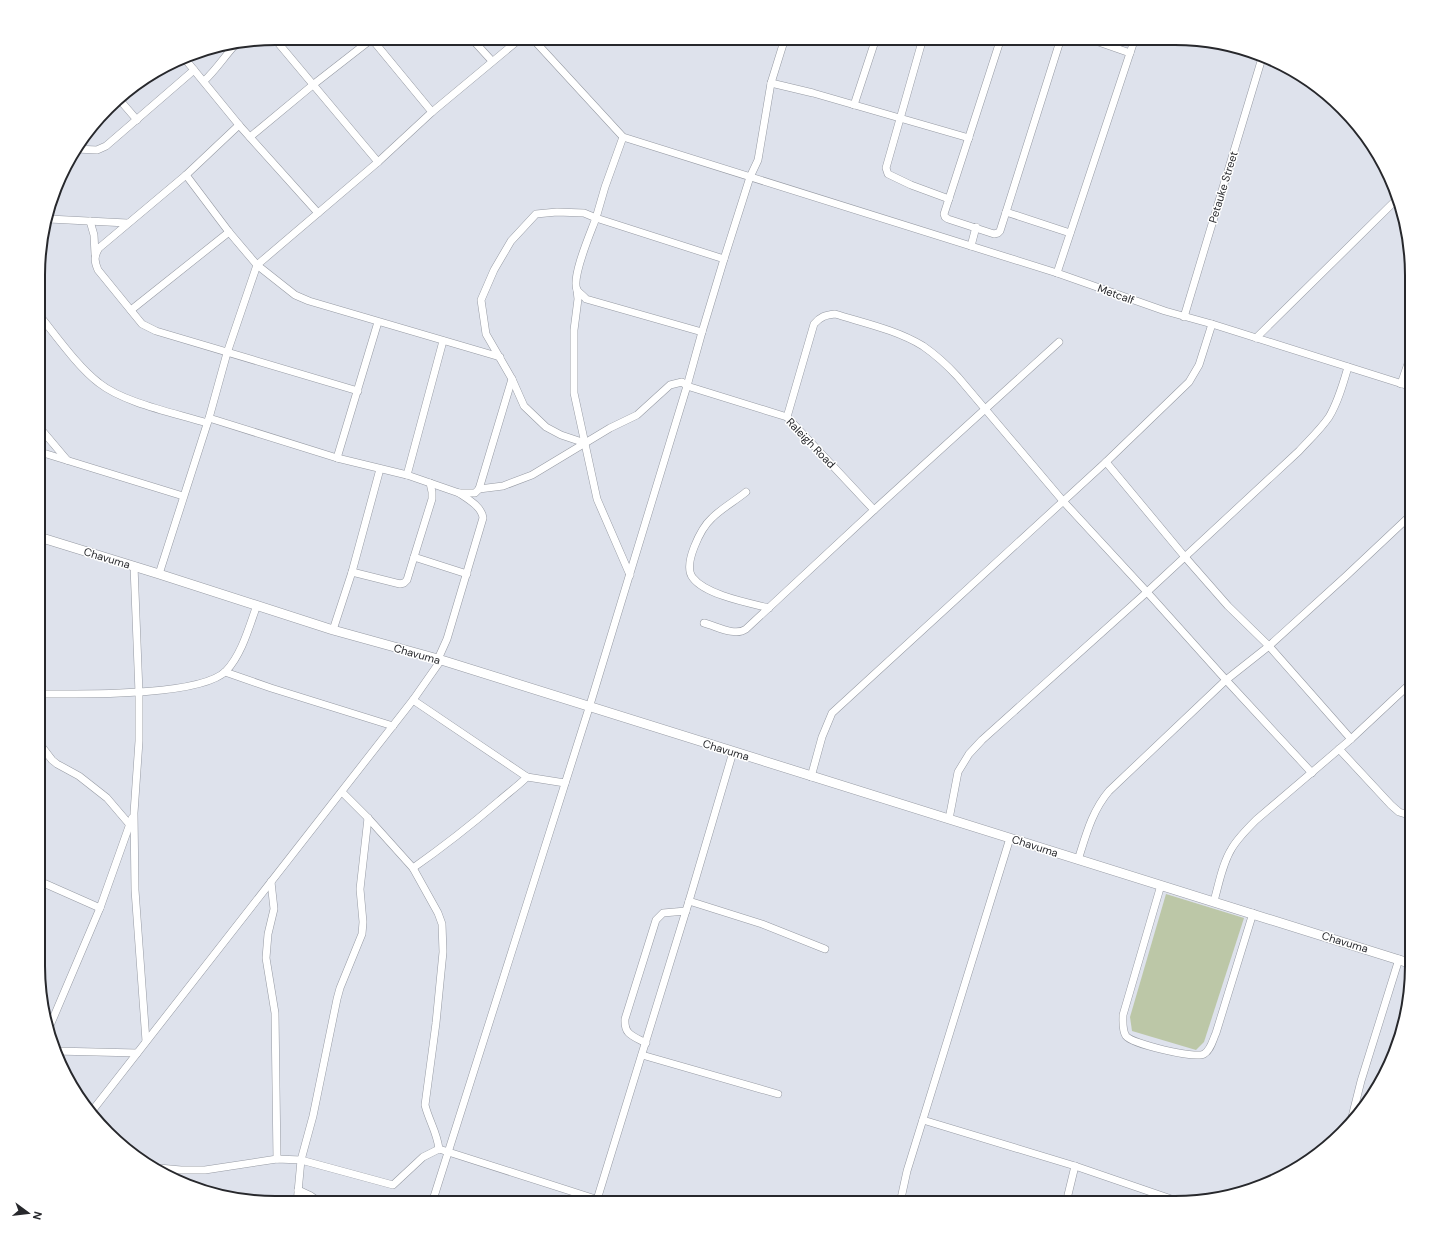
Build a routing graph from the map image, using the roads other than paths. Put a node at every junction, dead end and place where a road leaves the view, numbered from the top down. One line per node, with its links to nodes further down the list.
1 (280, 45): 22 (street)
2 (363, 45): 22 (street)
3 (378, 45): 25 (street)
4 (477, 45): 16 (street)
5 (512, 45): 16 (street)
6 (538, 45): 30 (street)
7 (783, 45): 21 (street)
8 (874, 45): 24 (street)
9 (921, 45): 26 (street)
10 (998, 45): 31 (street)
11 (1059, 45): 38 (street)
12 (1107, 45): 15 (street)
13 (1133, 45): 15 (street)
14 (232, 49): 20 (street)
15 (1130, 53): 46 (street)
16 (492, 61): 25 (street)
17 (1261, 62): 54 (street, Petauke Street)
18 (188, 63): 19 (street)
19 (194, 70): 20 (street); 27 (street)
20 (204, 81): 28 (street)
21 (771, 83): 24 (street); 35 (street)
22 (314, 84): 29 (street); 33 (street)
23 (122, 103): 27 (street)
24 (854, 105): 26 (street)
25 (432, 112): 33 (street)
26 (900, 118): 31 (street); 36 (street)
27 (137, 120): 32 (street)
28 (240, 125): 29 (street); 34 (street)
29 (250, 137): 39 (street)
30 (623, 137): 35 (street, Metcalf); 40 (street)
31 (969, 138): 36 (street)
32 (83, 149)
33 (378, 162): 39 (street)
34 (186, 175): 43 (street); 45 (street)
35 (750, 177): 47 (street, Metcalf); 49 (street)
36 (949, 199): 44 (street)
37 (1393, 203): 59 (street)
38 (1006, 212): 44 (street); 46 (street)
39 (318, 213): 50 (street)
40 (596, 218): 49 (street); 52 (street); 63 (street)
41 (52, 219): 42 (street)
42 (90, 221): 43 (street); 48 (street)
43 (127, 223): 48 (street)
44 (976, 227): 47 (street)
45 (229, 232): 50 (street); 53 (street)
46 (1070, 233): 51 (street)
47 (971, 246): 51 (street, Metcalf)
48 (95, 254): 53 (street)
49 (724, 259): 58 (street)
50 (257, 265): 56 (street); 62 (street)
51 (1057, 273): 54 (street, Metcalf)
52 (577, 290): 58 (street); 75 (street)
53 (131, 310): 62 (street)
54 (1184, 317): 57 (street, Metcalf)
55 (45, 322): 73 (street)
56 (378, 322): 60 (street); 70 (street)
57 (1212, 324): 59 (street, Metcalf); 79 (street)
58 (702, 332): 69 (street)
59 (1256, 338): 64 (street, Metcalf)
60 (442, 341): 63 (street); 81 (street)
61 (1059, 342): 71 (street)
62 (227, 353): 70 (street); 73 (street)
63 (500, 357): 66 (street)
64 (1348, 367): 67 (street, Metcalf); 92 (street)
65 (1405, 372): 67 (street)
66 (512, 379): 75 (street); 83 (street)
67 (1401, 384): 68 (street, Metcalf)
68 (1405, 385)
69 (687, 386): 72 (street, Raleigh Road); 75 (street, Raleigh Road); 97 (street)
70 (358, 391): 77 (street)
71 (985, 408): 72 (street); 87 (street); 88 (street)
72 (787, 417): 88 (street, Raleigh Road)
73 (208, 420): 77 (street); 86 (street)
74 (45, 434): 78 (street)
75 (585, 442): 83 (street); 97 (street)
76 (45, 453): 78 (street)
77 (337, 458): 80 (street)
78 (68, 460): 86 (street)
79 (1106, 462): 87 (street); 92 (street)
80 (380, 469): 81 (street); 94 (street)
81 (406, 475): 82 (street)
82 (430, 483): 85 (street); 91 (street)
83 (479, 489): 85 (street)
84 (746, 492): 100 (street)
85 (459, 493): 96 (street)
86 (183, 496): 95 (street)
87 (1063, 501): 98 (street); 119 (street)
88 (874, 510): 100 (street)
89 (1405, 521): 103 (street)
90 (45, 539): 93 (street, Chavuma)
91 (414, 557): 94 (street); 96 (street)
92 (1185, 558): 98 (street); 103 (street)
93 (134, 566): 95 (street, Chavuma); 108 (street)
94 (352, 572): 102 (street)
95 (159, 574): 99 (street, Chavuma)
96 (467, 574): 104 (street)
97 (630, 575): 111 (street)
98 (1147, 592): 106 (street); 125 (street)
99 (257, 605): 102 (street, Chavuma); 105 (street)
100 (769, 608): 101 (street)
101 (704, 623)
102 (333, 630): 104 (street, Chavuma)
103 (1269, 646): 106 (street); 113 (street)
104 (439, 660): 110 (street); 111 (street, Chavuma)
105 (225, 672): 108 (street); 112 (street)
106 (1226, 680): 117 (street); 128 (street)
107 (1405, 689): 113 (street)
108 (139, 693): 109 (street); 122 (street)
109 (45, 694)
110 (413, 700): 112 (street); 118 (street)
111 (589, 708): 116 (street, Chavuma); 120 (street)
112 (393, 726): 121 (street)
113 (1351, 739): 114 (street)
114 (1339, 749): 117 (street); 123 (street)
115 (45, 751): 126 (street)
116 (733, 752): 119 (street, Chavuma); 133 (street)
117 (1312, 773): 134 (street)
118 (527, 777): 120 (street); 129 (street)
119 (811, 777): 125 (street, Chavuma)
120 (565, 783): 152 (street)
121 (342, 792): 124 (street); 130 (street)
122 (134, 813): 126 (street); 142 (street)
123 (1405, 814)
124 (368, 818): 129 (street); 154 (street)
125 (949, 819): 127 (street, Chavuma)
126 (130, 826): 135 (street)
127 (1010, 838): 128 (street, Chavuma); 150 (street)
128 (1078, 860): 132 (street, Chavuma)
129 (413, 868): 151 (street)
130 (271, 882): 142 (street); 153 (street)
131 (45, 884): 135 (street)
132 (1161, 885): 134 (street, Chavuma); 137 (street)
133 (689, 901): 136 (street); 138 (street)
134 (1214, 901): 137 (street, Chavuma)
135 (100, 908): 141 (street)
136 (686, 911): 143 (street); 143 (street)
137 (1253, 913): 139 (street, Chavuma)
138 (825, 949)
139 (1399, 959): 140 (street, Chavuma); 149 (street)
140 (1405, 961)
141 (52, 1023)
142 (146, 1041): 145 (street)
143 (646, 1042): 146 (street)
144 (62, 1051): 145 (street)
145 (137, 1053): 148 (street)
146 (642, 1055): 147 (street); 162 (street)
147 (778, 1094)
148 (94, 1108)
149 (1353, 1111)
150 (923, 1120): 155 (street); 163 (street)
151 (439, 1149): 152 (street); 154 (street)
152 (448, 1151): 160 (street); 161 (street)
153 (277, 1159): 154 (street); 156 (street)
154 (301, 1160): 157 (street)
155 (1075, 1166): 164 (street); 165 (street)
156 (167, 1169)
157 (298, 1190): 158 (street); 159 (street)
158 (298, 1196)
159 (311, 1196)
160 (434, 1196)
161 (582, 1196)
162 (599, 1196)
163 (902, 1196)
164 (1068, 1196)
165 (1165, 1196)

